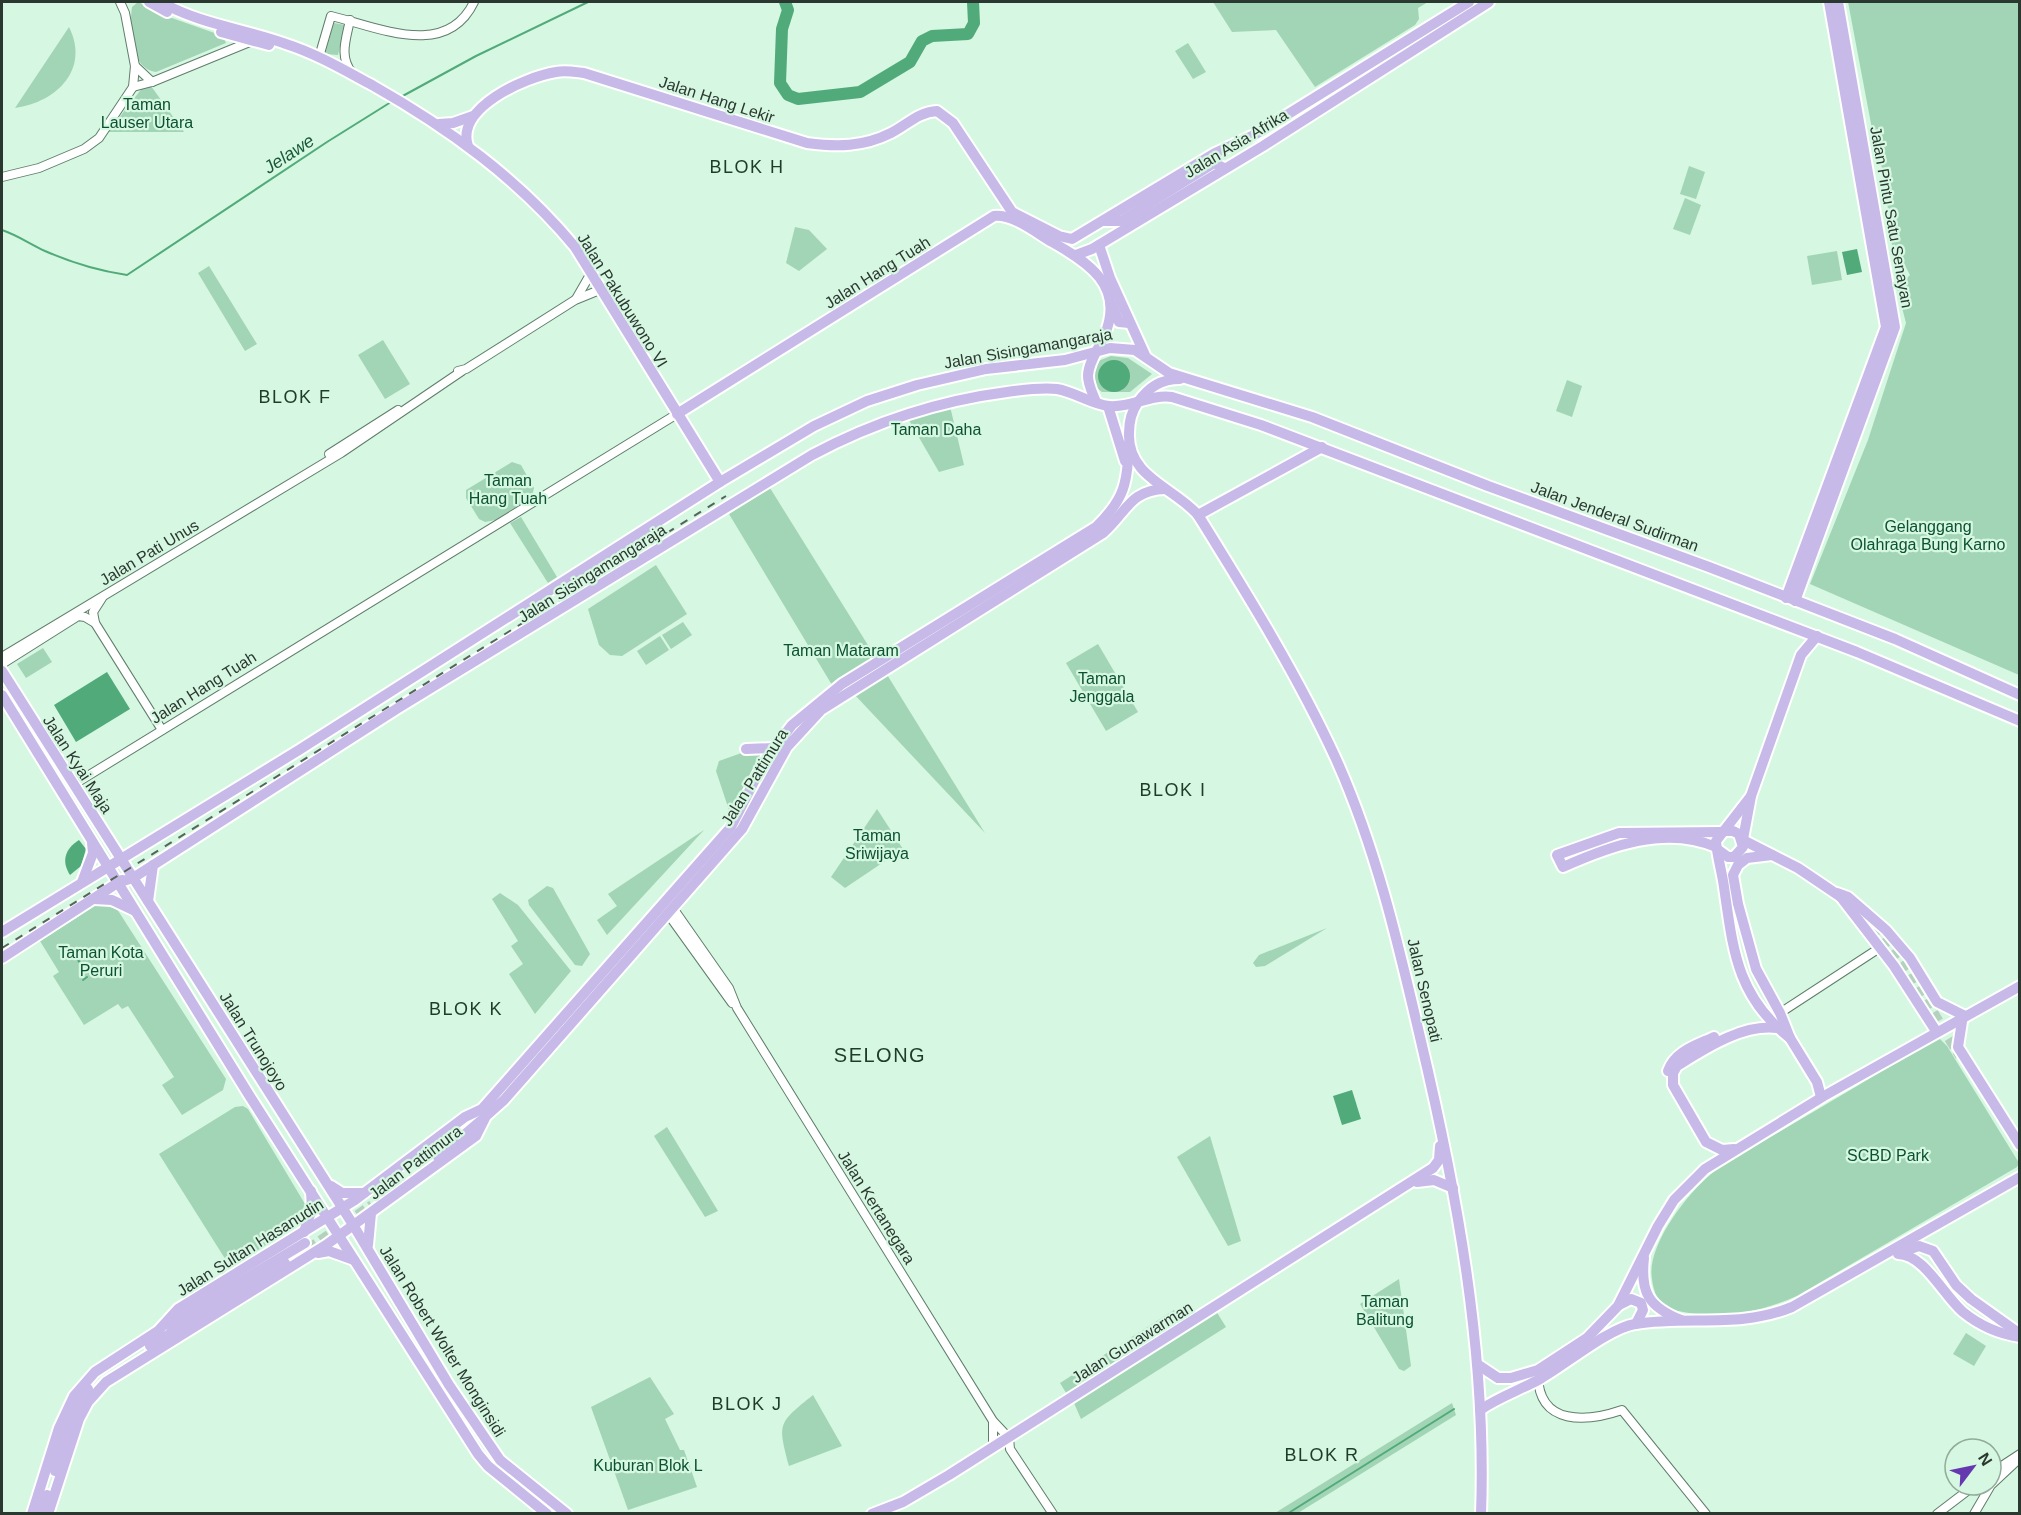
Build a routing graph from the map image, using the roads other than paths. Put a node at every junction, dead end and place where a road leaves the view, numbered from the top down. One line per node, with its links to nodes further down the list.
1 (120, 2): 9 (street)
2 (130, 2): 9 (street)
3 (149, 2): 12 (main road, Jalan Pakubuwono VI)
4 (161, 2): 15 (main road, Jalan Pakubuwono VI)
5 (474, 2): 10 (street)
6 (1469, 2): 11 (main road, Jalan Asia Afrika)
7 (1489, 2): 11 (main road, Jalan Asia Afrika)
8 (1834, 6): 52 (main road, Jalan Pintu Satu Senayan)
9 (125, 13): 16 (street)
10 (350, 20): 15 (street); 17 (street)
11 (1444, 24): 24 (main road, Jalan Asia Afrika); 28 (main road, Jalan Asia Afrika)
12 (236, 37): 13 (main road, Jalan Pakubuwono VI); 14 (street)
13 (252, 41): 14 (street); 17 (main road, Jalan Pakubuwono VI)
14 (224, 52): 18 (street)
15 (319, 57): 17 (main road, Jalan Pakubuwono VI)
16 (135, 66): 18 (street); 19 (street)
17 (356, 76): 22 (main road, Jalan Pakubuwono VI)
18 (152, 82): 19 (street)
19 (133, 87): 25 (street)
20 (473, 116): 21 (main road, Jalan Hang Lekir); 22 (main road, Jalan Hang Lekir); 23 (main road)
21 (953, 123): 26 (main road, Jalan Asia Afrika)
22 (439, 124): 23 (main road, Jalan Pakubuwono VI)
23 (468, 146): 33 (main road, Jalan Pakubuwono VI)
24 (1224, 168): 28 (main road); 29 (main road, Jalan Asia Afrika)
25 (2, 177)
26 (997, 194): 27 (main road); 28 (main road, Jalan Asia Afrika)
27 (994, 216): 30 (main road); 44 (main road, Jalan Hang Tuah)
28 (1103, 221)
29 (1099, 245): 30 (main road); 31 (main road)
30 (1076, 255): 32 (main road)
31 (1102, 259): 32 (main road); 37 (main road)
32 (1091, 266): 36 (main road)
33 (591, 273): 34 (main road, Jalan Pakubuwono VI); 35 (street, Jalan Pati Unus)
34 (602, 289): 35 (street, Jalan Pati Unus); 44 (main road, Jalan Pakubuwono VI)
35 (575, 300): 51 (street, Jalan Pati Unus)
36 (1110, 300): 37 (main road); 38 (main road)
37 (1130, 323): 39 (main road)
38 (1098, 350): 39 (main road, Jalan Sisingamangaraja); 41 (main road); 48 (main road, Jalan Sisingamangaraja)
39 (1145, 355): 40 (main road, Jalan Sisingamangaraja)
40 (1194, 380): 42 (main road); 52 (main road, Jalan Jenderal Sudirman)
41 (1096, 402): 43 (main road, Jalan Sisingamangaraja); 66 (main road, Jalan Sisingamangaraja)
42 (1138, 402): 43 (main road, Jalan Sisingamangaraja); 45 (main road); 46 (main road)
43 (1108, 406): 47 (main road)
44 (677, 414): 48 (main road, Jalan Pakubuwono VI); 63 (street, Jalan Hang Tuah)
45 (1130, 443): 47 (main road, Jalan Pattimura); 49 (main road)
46 (1322, 447): 50 (main road); 54 (main road)
47 (1128, 470): 64 (main road, Jalan Pattimura)
48 (720, 482): 78 (main road, Jalan Sisingamangaraja)
49 (1165, 489): 50 (main road); 77 (main road, Jalan Pattimura)
50 (1198, 515): 107 (main road, Jalan Senopati)
51 (104, 596): 53 (street); 57 (street, Jalan Pati Unus)
52 (1791, 599): 61 (main road, Jalan Jenderal Sudirman)
53 (95, 623): 58 (street); 63 (street)
54 (1802, 631): 55 (main road); 56 (main road)
55 (1816, 636): 56 (main road); 62 (main road)
56 (1803, 651): 68 (main road)
57 (2, 657)
58 (2, 664)
59 (2, 671): 67 (main road, Jalan Kyai Maja)
60 (2, 695): 70 (main road, Jalan Kyai Maja)
61 (2019, 695)
62 (2019, 721)
63 (162, 730): 67 (street, Jalan Hang Tuah)
64 (773, 748): 65 (main road); 77 (main road, Jalan Pattimura)
65 (746, 749)
66 (317, 759): 79 (main road, Jalan Sisingamangaraja); 82 (main road, Jalan Sisingamangaraja)
67 (73, 785): 78 (main road, Jalan Kyai Maja)
68 (1751, 796): 69 (main road); 72 (main road)
69 (1723, 832): 71 (main road); 72 (main road); 74 (main road)
70 (91, 839): 80 (main road, Jalan Kyai Maja); 83 (main road)
71 (1599, 839): 75 (main road); 75 (main road)
72 (1743, 839): 74 (main road); 76 (main road)
73 (1702, 841): 74 (main road); 75 (main road); 85 (main road)
74 (1717, 848): 85 (main road)
75 (1601, 851)
76 (1772, 855): 86 (main road); 99 (main road)
77 (711, 857): 81 (main road, Jalan Pattimura)
78 (121, 858): 80 (main road, Jalan Sisingamangaraja); 82 (main road, Jalan Kyai Maja)
79 (153, 866): 82 (main road, Jalan Sisingamangaraja); 88 (main road)
80 (108, 867): 83 (main road, Jalan Sisingamangaraja); 84 (main road, Jalan Kyai Maja)
81 (701, 869): 89 (main road, Jalan Pattimura); 105 (main road, Jalan Pattimura)
82 (132, 875): 84 (main road); 88 (main road, Jalan Trunojoyo)
83 (82, 882): 91 (main road, Jalan Sisingamangaraja)
84 (119, 882): 87 (main road); 90 (main road, Jalan Trunojoyo)
85 (1724, 887): 98 (main road)
86 (1838, 893): 92 (main road); 95 (main road); 100 (main road)
87 (94, 899): 90 (main road); 93 (main road)
88 (148, 901): 106 (main road, Jalan Trunojoyo)
89 (670, 911): 105 (main road, Jalan Pattimura); 141 (street, Jalan Kertanegara)
90 (136, 912): 108 (main road, Jalan Trunojoyo)
91 (33, 913): 93 (main road); 94 (main road, Jalan Sisingamangaraja)
92 (1873, 927)
93 (45, 930): 96 (main road)
94 (2, 932)
95 (1881, 947): 99 (street); 102 (main road)
96 (2, 958)
97 (2019, 986): 100 (main road)
98 (1761, 1007): 101 (main road); 111 (main road)
99 (1780, 1013): 103 (main road)
100 (1963, 1015): 102 (main road); 109 (main road)
101 (1777, 1028): 103 (main road); 110 (main road)
102 (1936, 1031): 104 (main road)
103 (1790, 1038): 104 (main road)
104 (1821, 1097): 110 (main road)
105 (484, 1113): 118 (main road, Jalan Pattimura); 118 (main road, Jalan Pattimura)
106 (290, 1127): 108 (main road); 113 (main road, Jalan Trunojoyo)
107 (1440, 1128): 114 (main road, Jalan Gunawarman); 115 (main road, Jalan Senopati)
108 (277, 1136): 116 (main road, Jalan Trunojoyo)
109 (2019, 1145)
110 (1737, 1149): 111 (main road)
111 (1705, 1169): 126 (main road)
112 (2019, 1177): 129 (main road)
113 (326, 1182): 118 (main road); 119 (main road, Jalan Trunojoyo)
114 (1402, 1186): 115 (main road, Jalan Gunawarman); 142 (main road, Jalan Gunawarman)
115 (1453, 1188): 138 (main road, Jalan Senopati)
116 (311, 1189): 120 (main road, Jalan Trunojoyo); 123 (main road)
117 (355, 1200): 118 (main road, Jalan Pattimura); 118 (main road); 119 (main road, Jalan Pattimura)
118 (369, 1205): 121 (main road, Jalan Pattimura); 125 (main road)
119 (342, 1208): 120 (main road, Jalan Sultan Hasanudin); 121 (main road, Jalan Trunojoyo)
120 (328, 1217): 122 (main road, Jalan Trunojoyo); 123 (main road, Jalan Sultan Hasanudin)
121 (354, 1225): 122 (main road, Jalan Sultan Hasanudin); 125 (main road, Jalan Robert Wolter Monginsidi)
122 (339, 1236): 124 (main road, Jalan Sultan Hasanudin); 128 (main road, Jalan Robert Wolter Monginsidi)
123 (309, 1241): 124 (main road, Jalan Sultan Hasanudin); 124 (main road); 128 (main road); 131 (main road); 135 (main road, Jalan Sultan Hasanudin); 137 (main road, Jalan Sultan Hasanudin)
124 (326, 1245)
125 (368, 1249): 148 (main road, Jalan Robert Wolter Monginsidi)
126 (1645, 1253): 130 (main road); 132 (main road)
127 (1896, 1255): 129 (main road); 136 (main road); 136 (main road)
128 (359, 1264): 148 (main road, Jalan Robert Wolter Monginsidi)
129 (1863, 1268): 132 (main road)
130 (1615, 1310): 133 (main road); 134 (main road); 139 (main road)
131 (192, 1319): 135 (main road); 137 (main road)
132 (1687, 1322): 133 (main road)
133 (1636, 1324): 134 (main road)
134 (1621, 1328): 139 (main road)
135 (160, 1335): 150 (main road, Jalan Sultan Hasanudin); 151 (main road)
136 (2019, 1335)
137 (179, 1337): 152 (main road, Jalan Sultan Hasanudin)
138 (1477, 1364): 139 (main road); 140 (main road, Jalan Senopati)
139 (1538, 1375): 140 (main road); 149 (street)
140 (1480, 1410): 157 (main road, Jalan Senopati)
141 (993, 1421): 142 (street, Jalan Kertanegara); 143 (street)
142 (1009, 1438): 143 (main road, Jalan Gunawarman); 156 (street, Jalan Kertanegara)
143 (993, 1448): 155 (main road, Jalan Gunawarman)
144 (2019, 1456): 145 (street)
145 (2003, 1467)
146 (1959, 1497): 158 (street)
147 (1983, 1497): 159 (street)
148 (538, 1500): 153 (main road, Jalan Robert Wolter Monginsidi); 154 (main road, Jalan Robert Wolter Monginsidi)
149 (1706, 1513)
150 (32, 1514)
151 (40, 1514)
152 (48, 1514)
153 (547, 1514)
154 (567, 1514)
155 (872, 1514)
156 (1053, 1514)
157 (1481, 1514)
158 (1937, 1514)
159 (1974, 1514)

